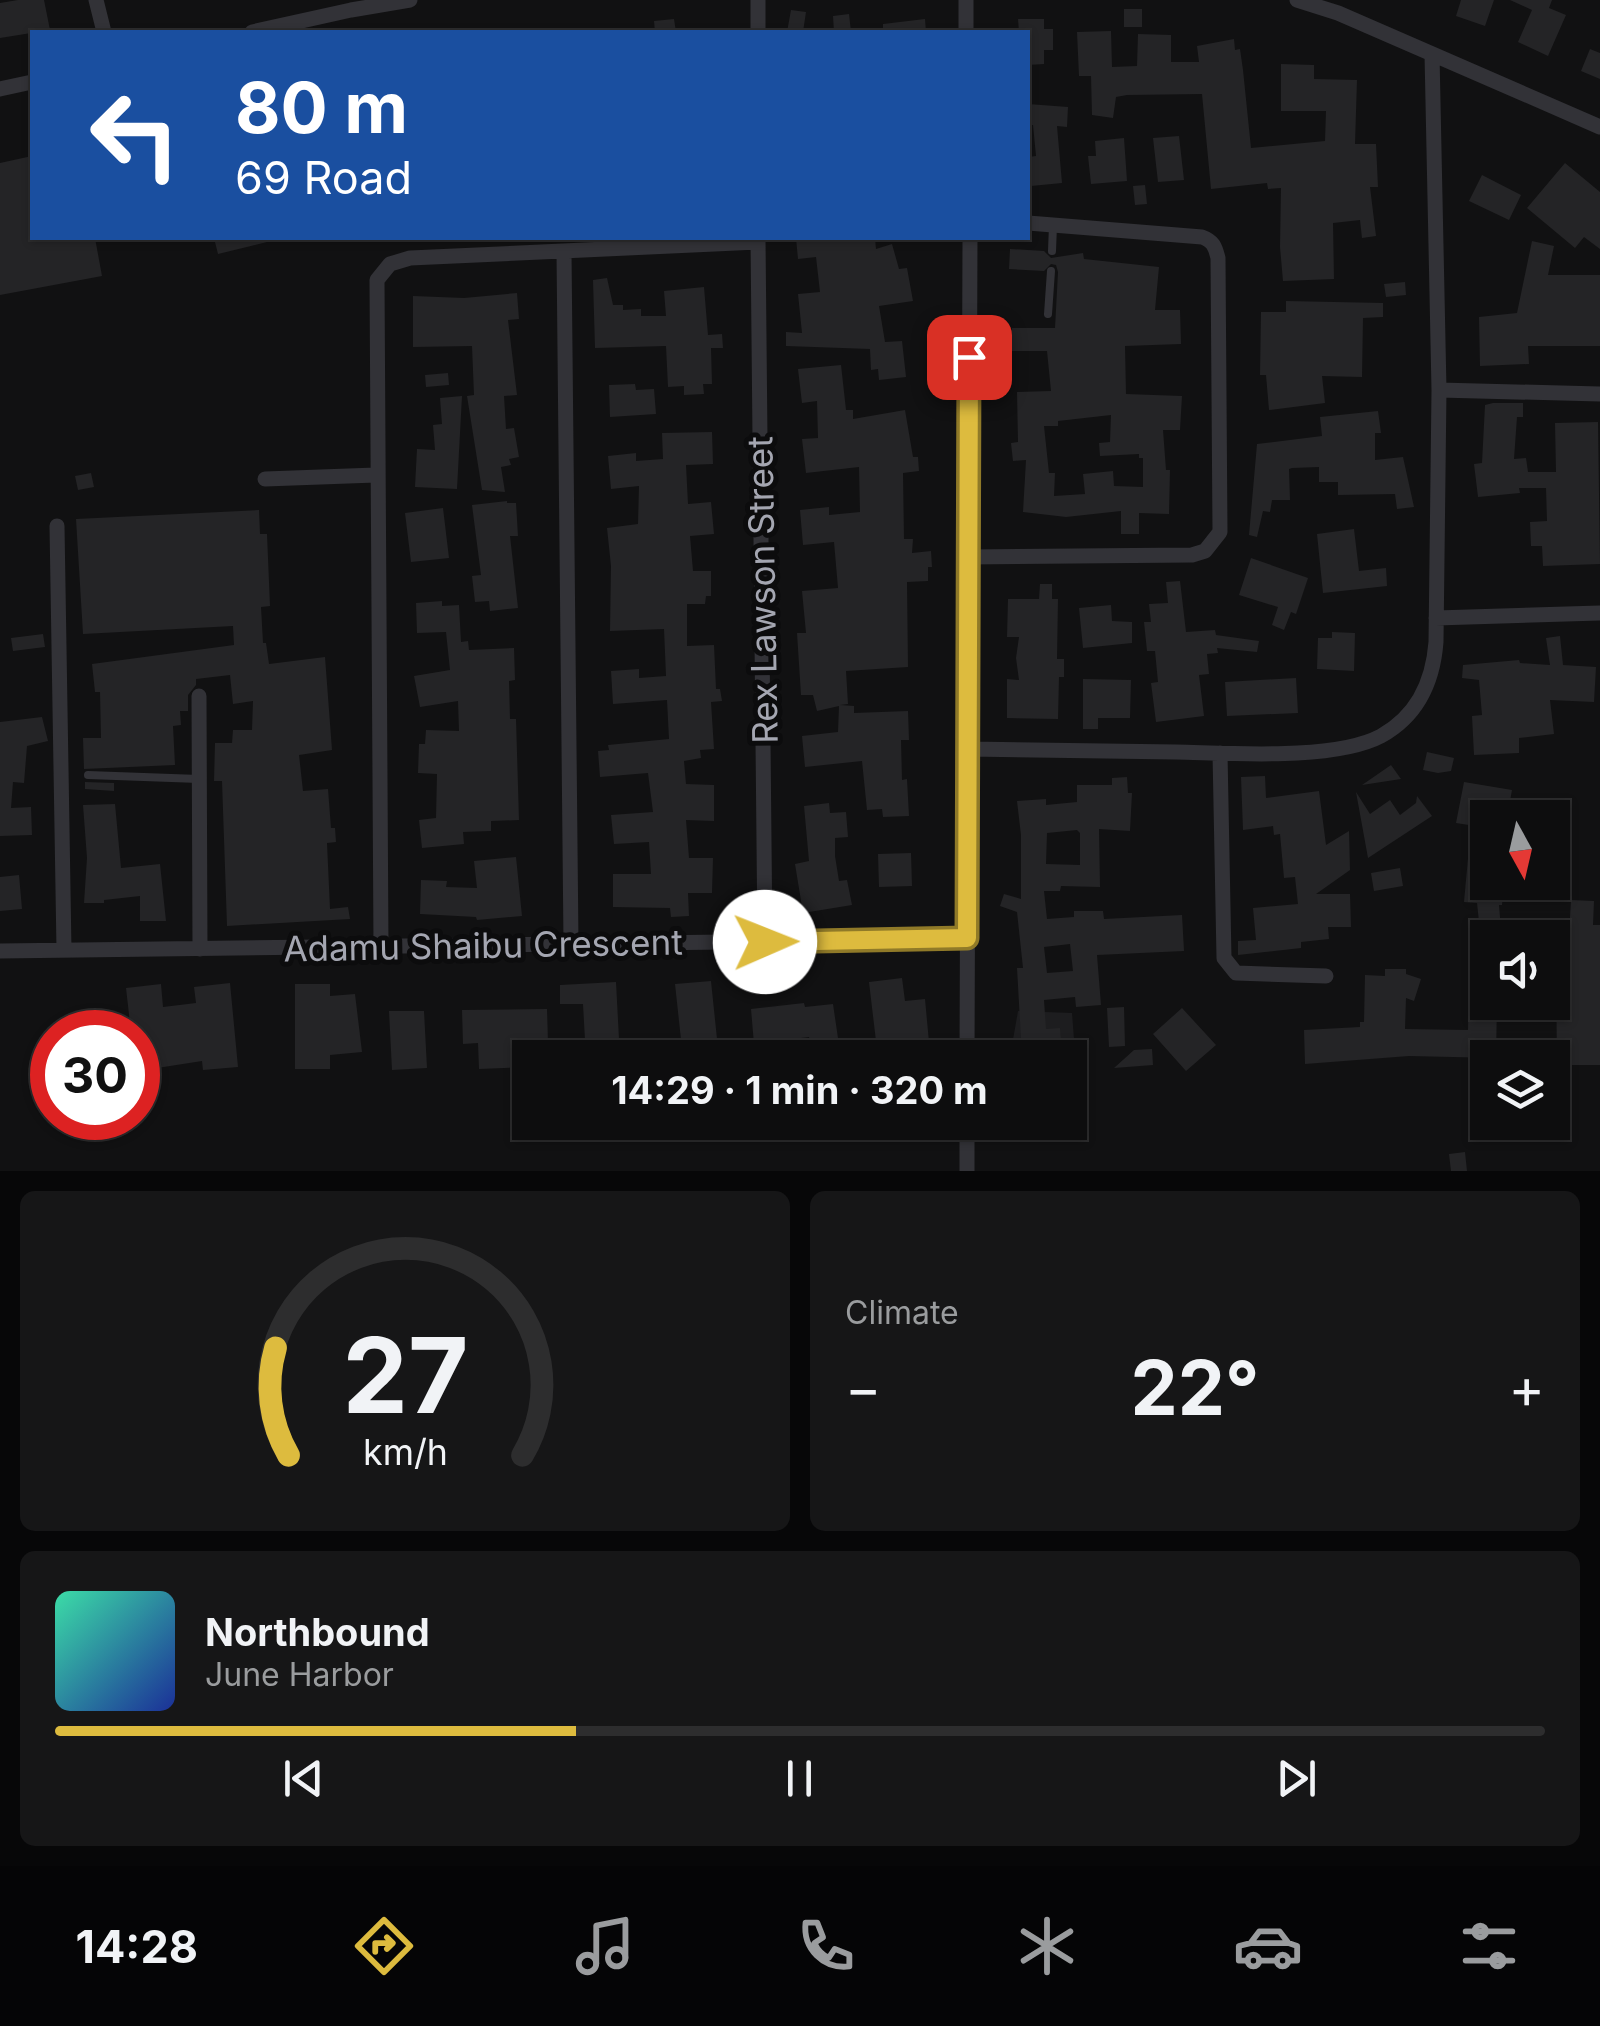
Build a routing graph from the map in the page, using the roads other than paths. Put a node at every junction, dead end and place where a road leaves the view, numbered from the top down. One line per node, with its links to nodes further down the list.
1 (96, 0): 7 (street)
2 (410, 0): 6 (street)
3 (758, 0): 9 (street)
4 (966, 0): 10 (street)
5 (1297, 0): 11 (street)
6 (350, 5): 8 (street)
7 (104, 30)
8 (259, 30)
9 (758, 30)
10 (966, 30)
11 (1432, 54): 14 (street); 23 (street)
12 (30, 82): 13 (street)
13 (0, 89)
14 (1600, 126)
15 (1030, 223): 16 (street)
16 (1054, 225): 19 (lane); 28 (street)
17 (758, 240): 20 (street); 37 (street, Rex Lawson Street)
18 (970, 240): 28 (street)
19 (1052, 251)
20 (564, 252): 25 (street); 38 (street)
21 (1050, 271): 22 (lane)
22 (1048, 314)
23 (1439, 390): 24 (street); 30 (street)
24 (1600, 394)
25 (376, 475): 26 (street); 39 (street)
26 (265, 479)
27 (58, 526): 41 (street)
28 (968, 557): 32 (street)
29 (1600, 613): 30 (street)
30 (1436, 618): 33 (street)
31 (199, 696): 35 (street)
32 (969, 749): 33 (street); 36 (street)
33 (1220, 753): 43 (street)
34 (88, 774): 35 (lane)
35 (199, 779): 40 (street)
36 (967, 938): 37 (street, Adamu Shaibu Crescent); 44 (street)
37 (765, 942): 38 (street, Adamu Shaibu Crescent)
38 (571, 943): 39 (street, Adamu Shaibu Crescent)
39 (381, 946): 40 (street, Adamu Shaibu Crescent)
40 (200, 948): 41 (street, Adamu Shaibu Crescent)
41 (64, 950): 42 (street, Adamu Shaibu Crescent)
42 (0, 951)
43 (1326, 976)
44 (967, 1040)
45 (967, 1140): 46 (street)
46 (968, 1171)

